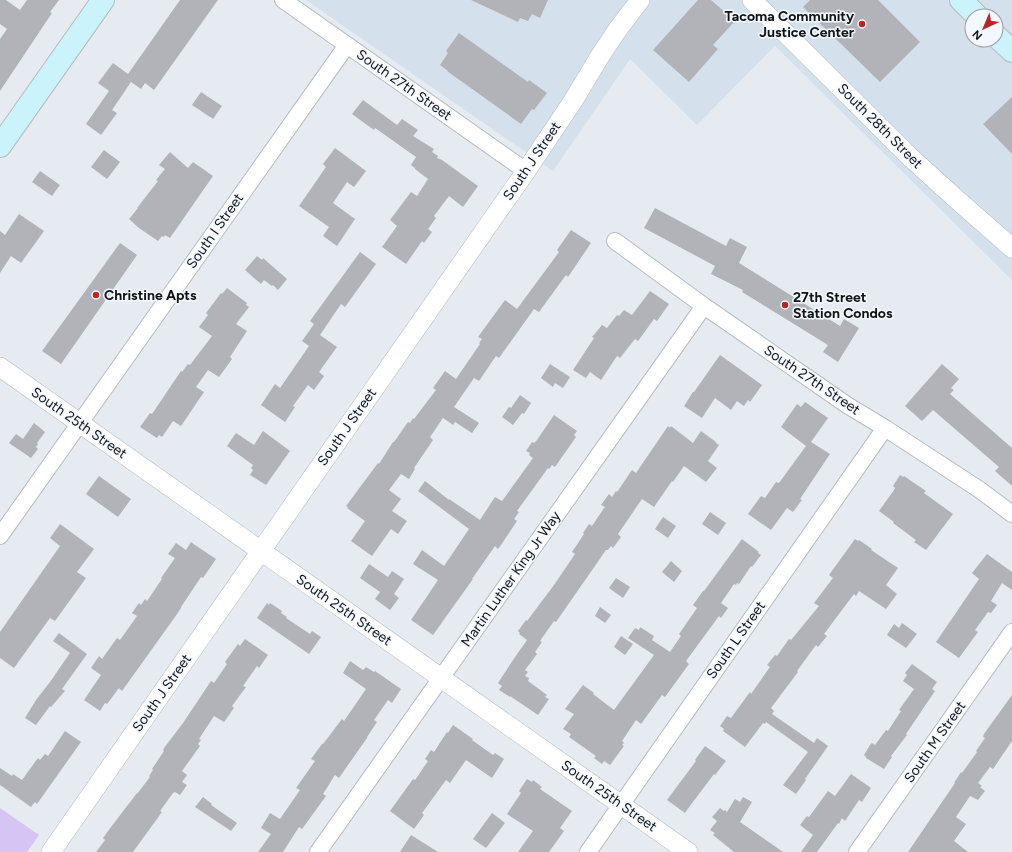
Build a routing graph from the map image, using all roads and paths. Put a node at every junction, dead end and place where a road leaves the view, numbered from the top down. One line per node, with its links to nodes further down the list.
1 (103, 0): 10 (main road)
2 (283, 0): 8 (street, South 27th Street)
3 (640, 0): 11 (street, South J Street)
4 (752, 0): 13 (street, South 28th Street)
5 (961, 0): 6 (main road)
6 (969, 8)
7 (1004, 44): 9 (main road)
8 (347, 45): 11 (street, South 27th Street); 16 (street, South I Street)
9 (1012, 51)
10 (0, 146)
11 (526, 171): 20 (street, South J Street)
12 (615, 241): 14 (street, South 27th Street)
13 (1012, 248)
14 (704, 306): 17 (street, South 27th Street); 22 (street, Martin Luther King Jr Way)
15 (0, 367): 16 (street, South 25th Street)
16 (79, 423): 19 (street, South I Street); 20 (street, South 25th Street)
17 (885, 428): 18 (street, South 27th Street); 23 (street, South L Street)
18 (1012, 514)
19 (0, 536)
20 (260, 551): 22 (street, South 25th Street); 24 (street, South J Street)
21 (1012, 632): 28 (street, South M Street)
22 (441, 678): 23 (street, South 25th Street); 25 (street, Martin Luther King Jr Way)
23 (621, 805): 26 (street, South L Street); 27 (street, South 25th Street)
24 (50, 852)
25 (318, 852)
26 (588, 852)
27 (688, 852)
28 (857, 852)

